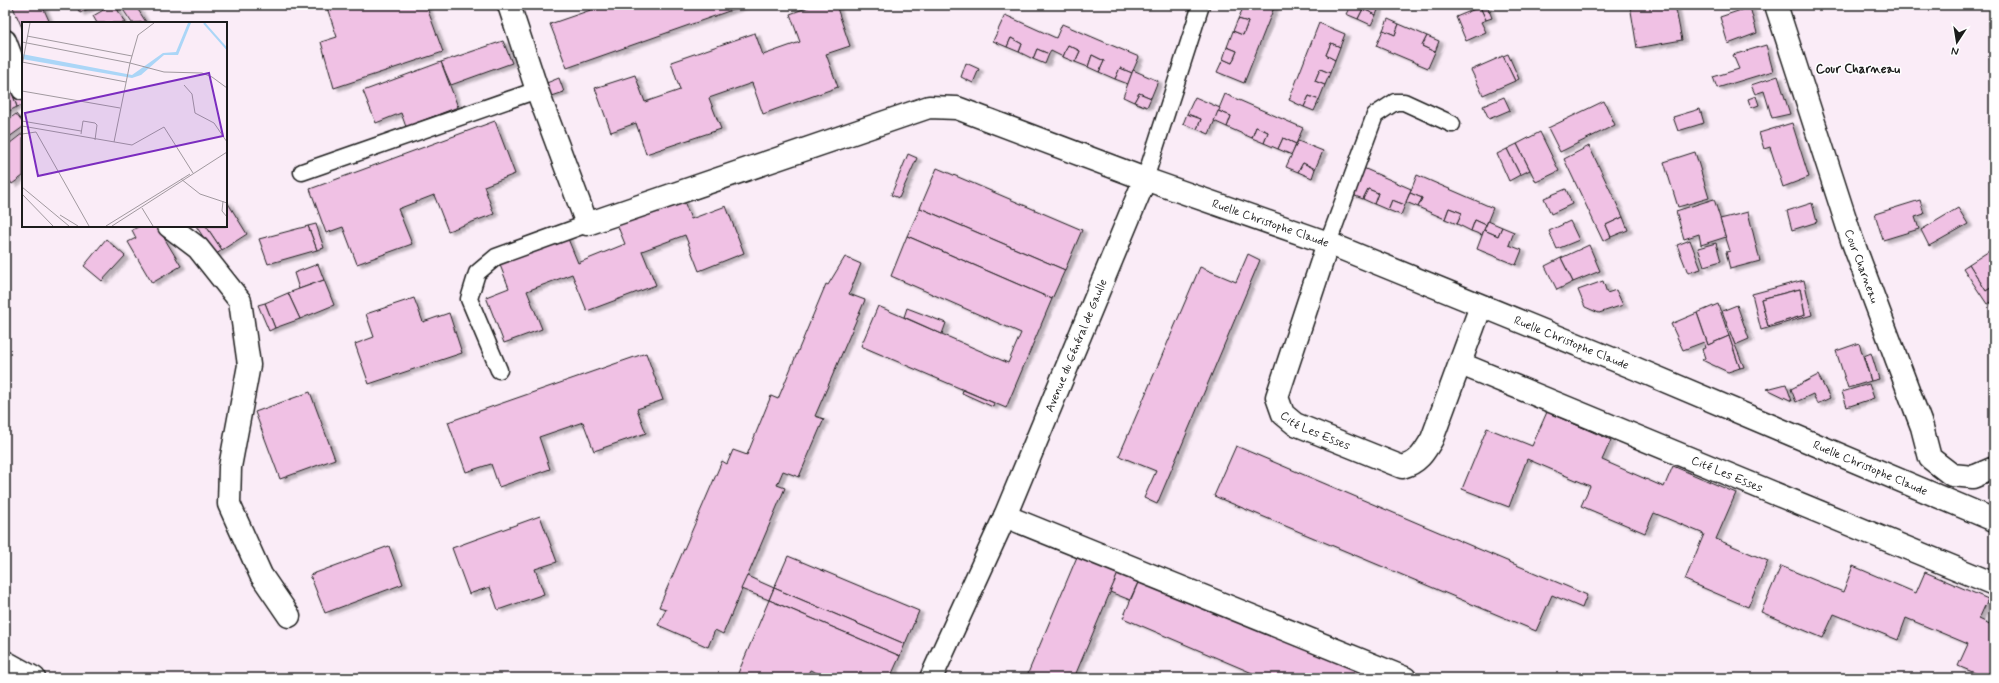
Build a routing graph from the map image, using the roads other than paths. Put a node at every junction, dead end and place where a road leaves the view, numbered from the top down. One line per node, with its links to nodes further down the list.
1 (509, 5): 6 (street)
2 (1201, 5): 9 (lane, Avenue du Général de Gaulle)
3 (1776, 5): 16 (street, Cour Charneau)
4 (5, 41): 5 (street)
5 (22, 86)
6 (537, 90): 8 (lane); 10 (street)
7 (1452, 124): 12 (lane)
8 (302, 172)
9 (1145, 179): 10 (street, Ruelle Christophe Claude); 12 (street, Ruelle Christophe Claude); 17 (street, Avenue du Général de Gaulle)
10 (587, 224): 15 (lane)
11 (170, 227): 20 (street)
12 (1328, 243): 13 (street, Ruelle Christophe Claude); 14 (street, Cité Les Esses)
13 (1481, 306): 14 (street, Cité Les Esses); 18 (street, Ruelle Christophe Claude)
14 (1461, 364): 19 (street, Cité Les Esses)
15 (499, 370)
16 (1994, 468)
17 (1005, 516): 23 (street, Avenue du Général de Gaulle); 24 (street)
18 (1994, 520)
19 (1994, 584)
20 (289, 616)
21 (5, 662): 22 (street)
22 (34, 678)
23 (931, 678)
24 (1405, 678)

